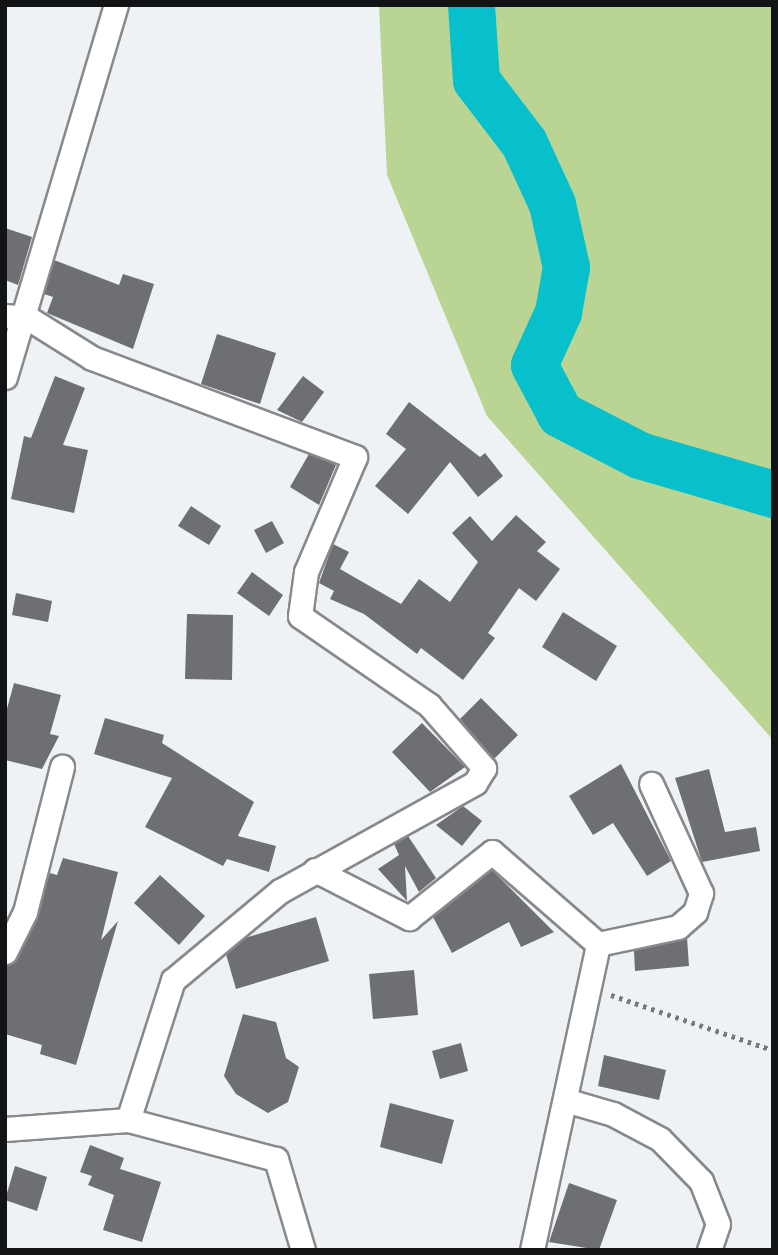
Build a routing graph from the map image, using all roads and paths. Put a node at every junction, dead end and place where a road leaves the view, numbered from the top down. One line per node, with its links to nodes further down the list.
1 (116, 5): 2 (street)
2 (16, 317): 3 (street); 6 (street)
3 (5, 377)
4 (62, 767): 8 (street)
5 (651, 785): 7 (street)
6 (315, 870): 7 (street); 12 (street)
7 (598, 944): 9 (street)
8 (5, 952)
9 (589, 988): 10 (path); 11 (street)
10 (773, 1050)
11 (565, 1100): 15 (street); 16 (street)
12 (128, 1120): 13 (street); 14 (street)
13 (5, 1129)
14 (306, 1248)
15 (532, 1250)
16 (709, 1250)

